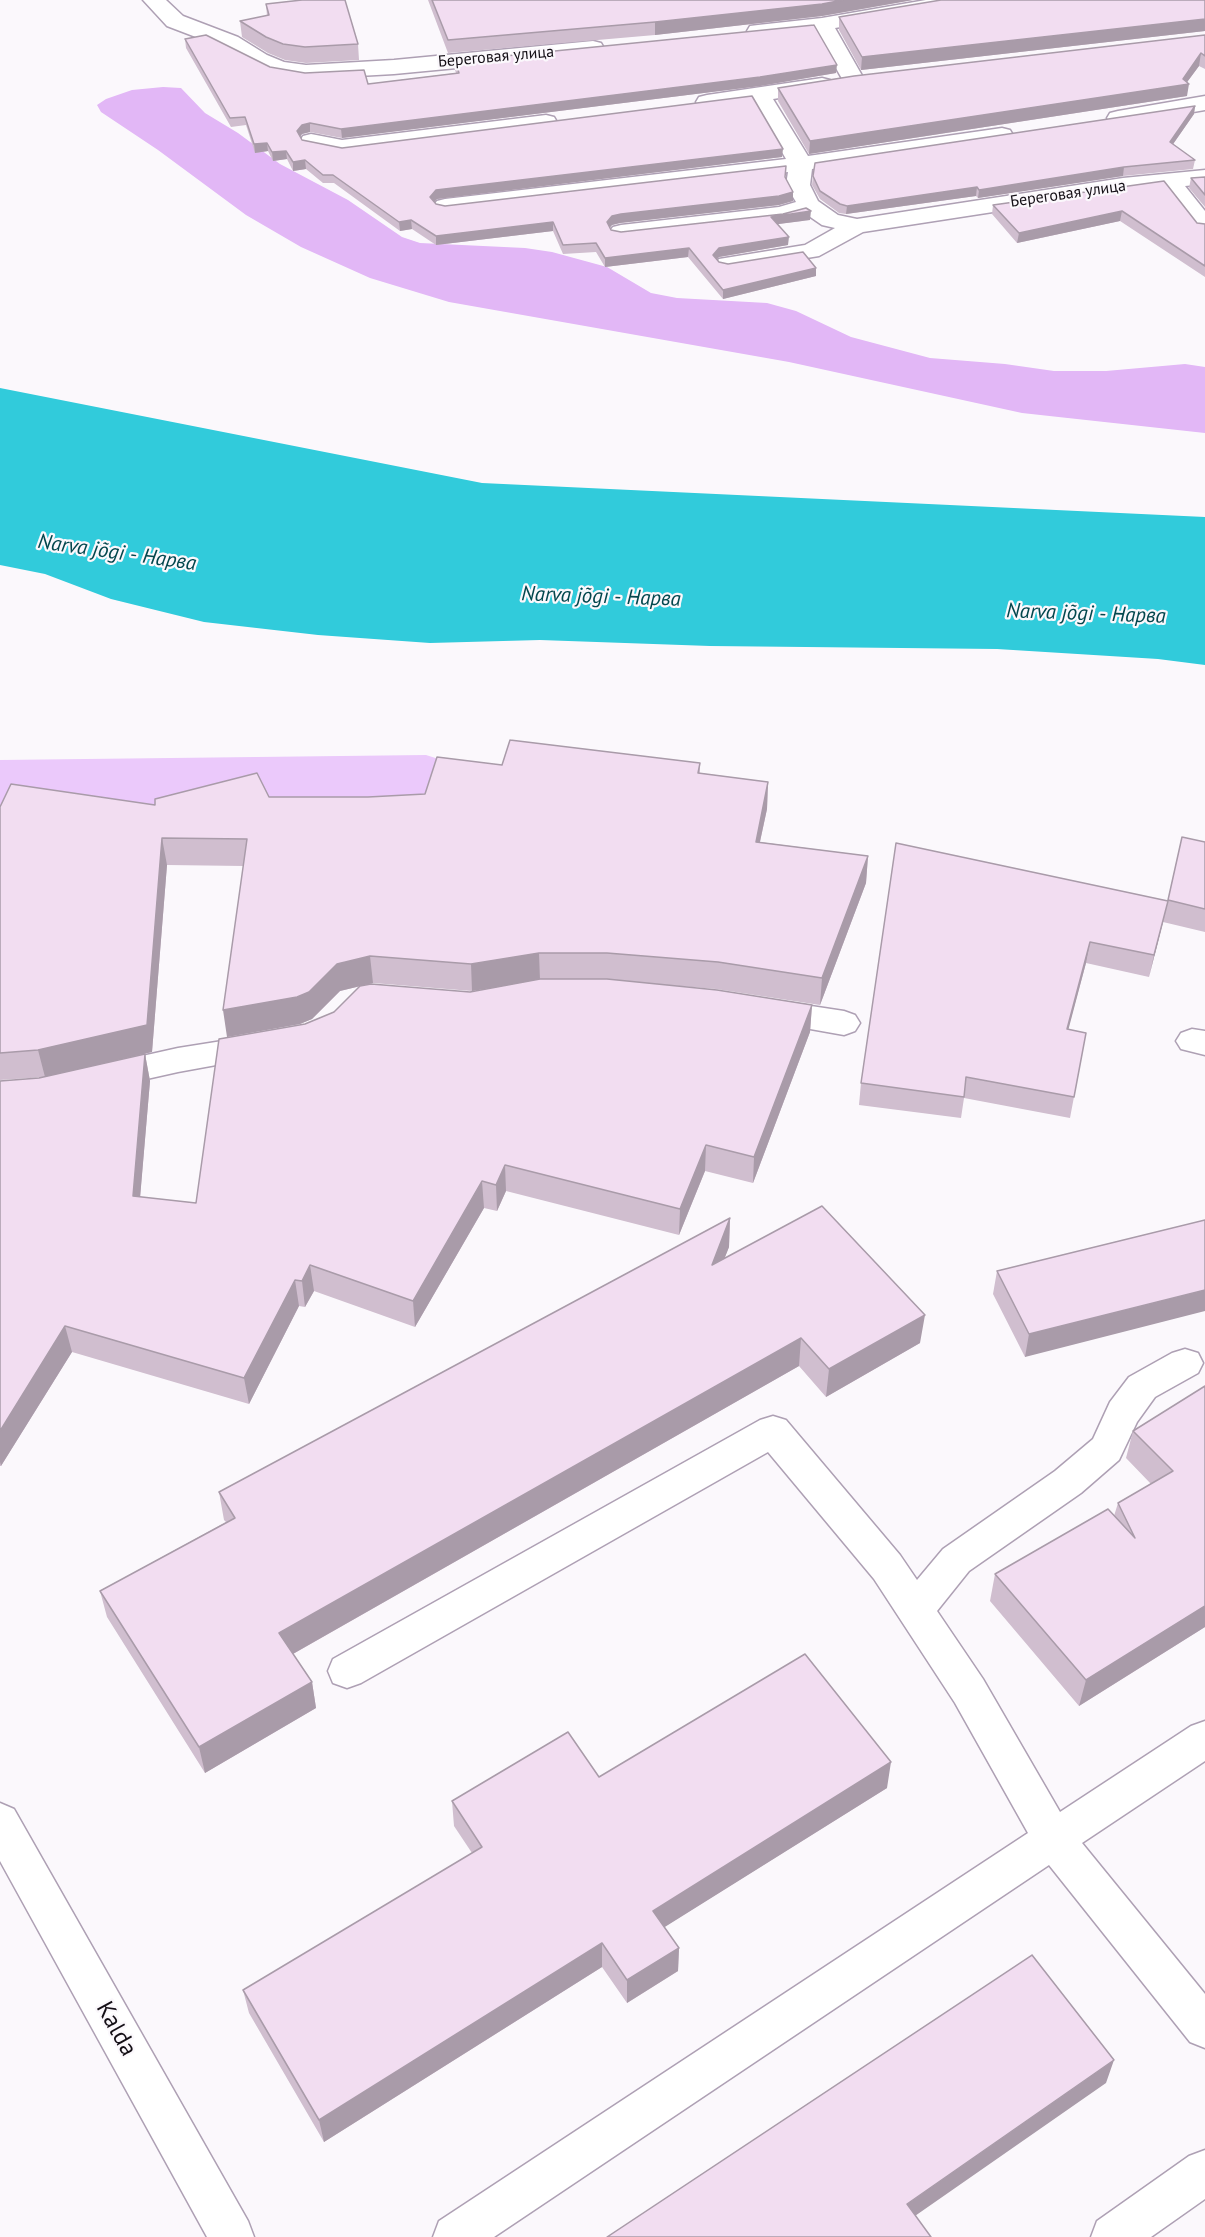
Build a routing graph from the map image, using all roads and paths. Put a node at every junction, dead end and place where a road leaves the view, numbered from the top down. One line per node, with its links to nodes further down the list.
1 (154, 0): 5 (street, Береговая улица)
2 (958, 0): 3 (street)
3 (822, 24): 4 (street); 7 (street)
4 (733, 34)
5 (613, 46)
6 (876, 77): 7 (street)
7 (853, 79): 8 (street)
8 (760, 95): 9 (street); 15 (street)
9 (690, 104)
10 (1205, 104): 12 (street)
11 (563, 120): 14 (street)
12 (1097, 121)
13 (1020, 132): 15 (street)
14 (311, 141)
15 (801, 164): 18 (street); 19 (street)
16 (1205, 177): 17 (street, Береговая улица)
17 (1169, 181): 20 (street, Береговая улица); 21 (street)
18 (809, 205): 20 (street, Береговая улица); 22 (street)
19 (445, 206)
20 (857, 226): 23 (street)
21 (1205, 226)
22 (621, 232)
23 (727, 264)
24 (739, 1007): 25 (street)
25 (844, 1023)
26 (291, 1041): 27 (street)
27 (78, 1083)
28 (1185, 1363): 29 (street)
29 (916, 1609): 30 (street); 33 (street)
30 (347, 1671)
31 (1205, 1739): 33 (street)
32 (0, 1822): 36 (street, Kalda)
33 (1054, 1840): 34 (street); 37 (street)
34 (1205, 2027)
35 (1205, 2172): 38 (street)
36 (232, 2237)
37 (454, 2237)
38 (1113, 2237)

